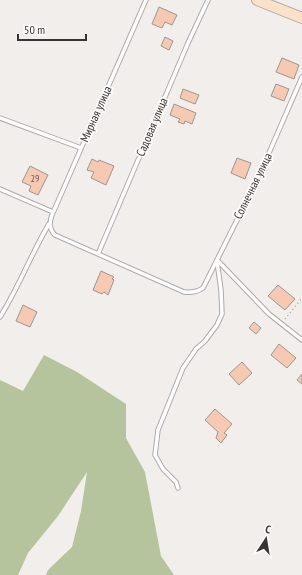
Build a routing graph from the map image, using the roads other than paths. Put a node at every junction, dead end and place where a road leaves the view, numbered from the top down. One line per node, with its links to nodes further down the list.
1 (146, 0): 7 (lane, Мирная улица)
2 (208, 0): 11 (lane, Садовая улица)
3 (257, 0): 4 (main road)
4 (302, 18)
5 (302, 77): 12 (lane, Солнечная улица)
6 (0, 118): 7 (lane)
7 (81, 148): 9 (lane, Мирная улица)
8 (0, 189): 9 (lane)
9 (53, 212): 10 (lane, Мирная улица)
10 (50, 223): 11 (lane, Мирная улица); 13 (lane)
11 (98, 254): 12 (lane, Солнечная улица)
12 (217, 260): 14 (lane); 15 (lane)
13 (0, 317)
14 (302, 340)
15 (178, 488)

